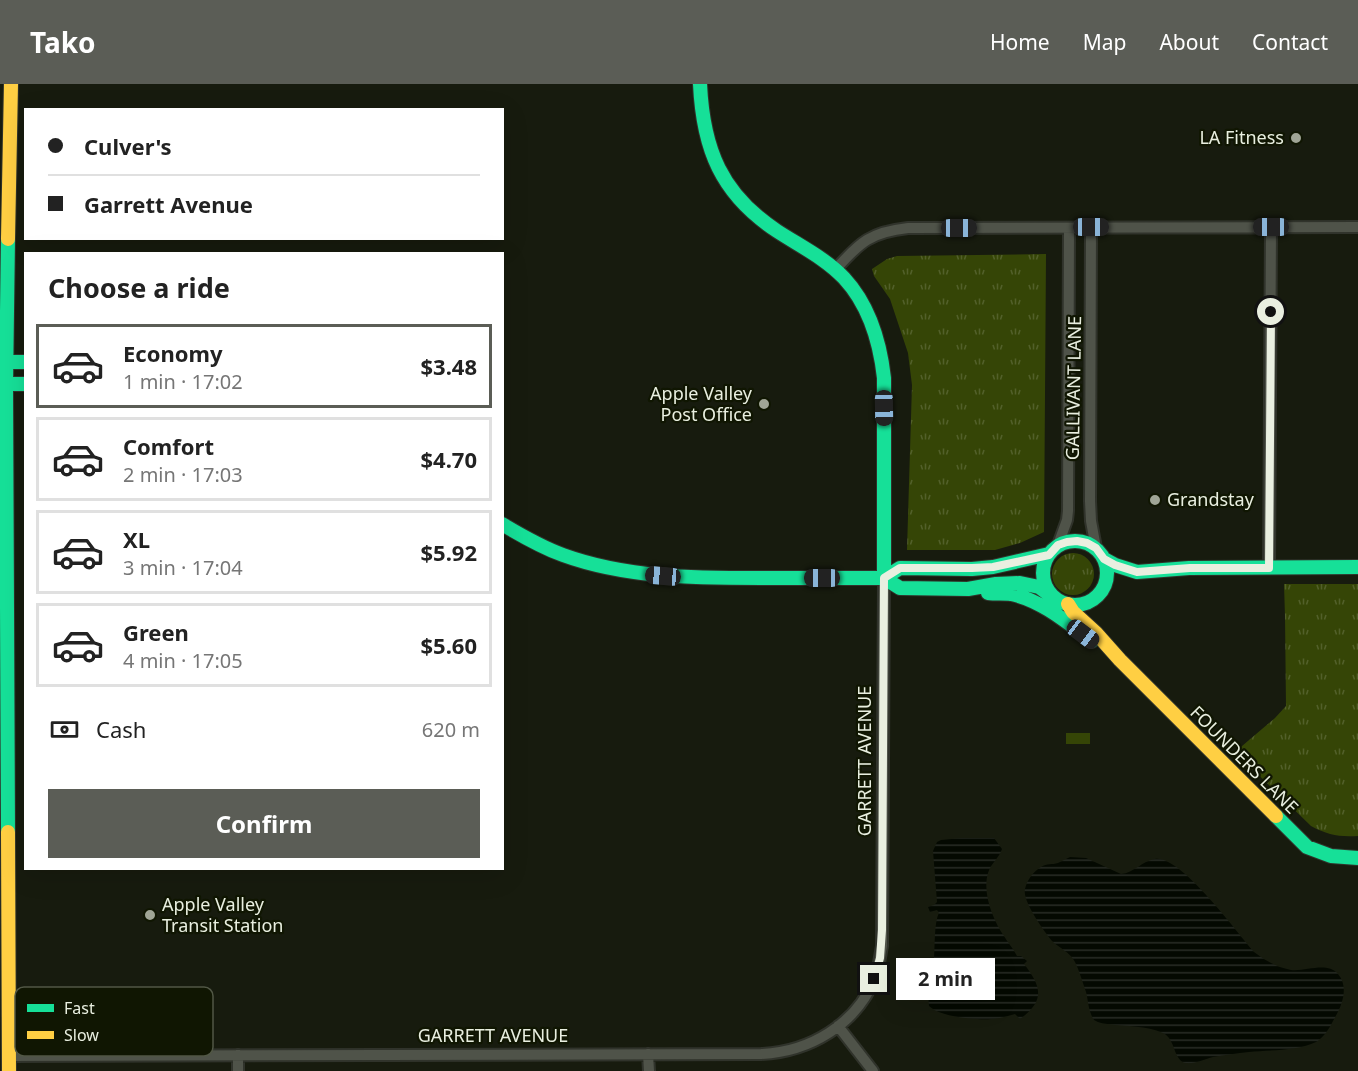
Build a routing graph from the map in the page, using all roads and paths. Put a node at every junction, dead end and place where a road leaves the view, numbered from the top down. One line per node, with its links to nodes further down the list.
1 (11, 84): 8 (street)
2 (700, 84): 7 (street, GARRETT AVENUE)
3 (1091, 227): 4 (street); 6 (street); 14 (street, GALLIVANT LANE)
4 (1271, 227): 5 (street); 16 (street)
5 (1358, 227)
6 (1069, 228): 7 (street); 13 (street, GALLIVANT LANE)
7 (836, 269): 17 (street, GARRETT AVENUE)
8 (3, 362): 9 (street); 10 (street)
9 (24, 362)
10 (3, 384): 11 (street); 24 (street)
11 (24, 384)
12 (504, 525): 17 (street)
13 (1053, 550): 14 (street); 17 (street); 19 (street)
14 (1100, 553): 16 (street); 20 (street)
15 (1358, 567): 16 (street)
16 (1269, 568)
17 (884, 578): 18 (street); 23 (street, GARRETT AVENUE)
18 (968, 589): 19 (street); 21 (street, FOUNDERS LANE)
19 (1053, 597): 20 (street)
20 (1068, 604): 21 (street, FOUNDERS LANE)
21 (1120, 660): 22 (street, FOUNDERS LANE)
22 (1358, 858)
23 (838, 1026): 25 (street, GARRETT AVENUE); 31 (street)
24 (5, 1054): 28 (street)
25 (648, 1054): 27 (street, GARRETT AVENUE); 30 (street)
26 (213, 1055): 27 (street, GARRETT AVENUE)
27 (238, 1055): 29 (street)
28 (9, 1071)
29 (238, 1071)
30 (649, 1071)
31 (873, 1071)

